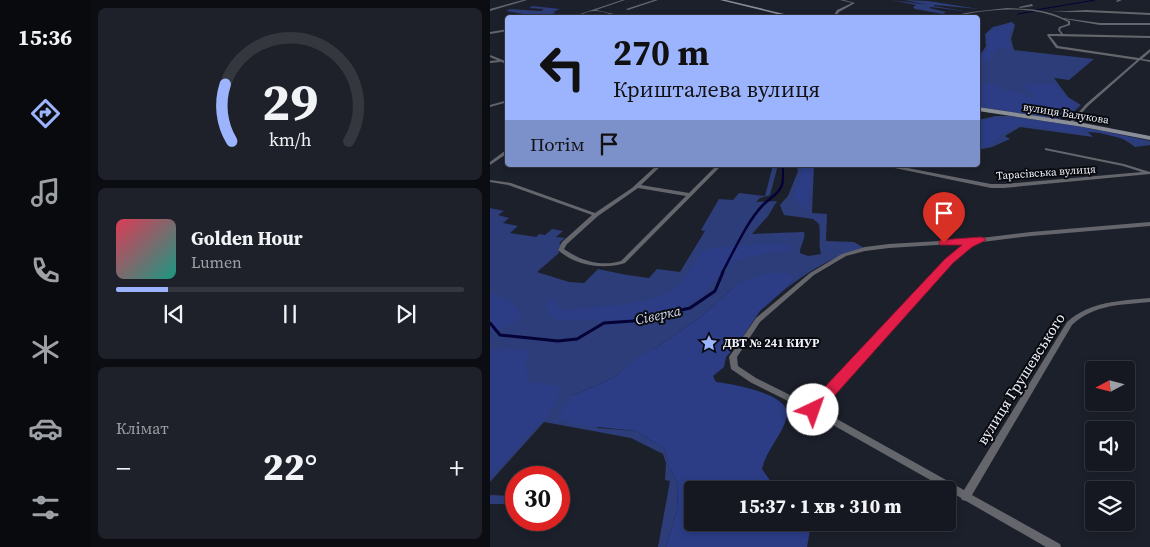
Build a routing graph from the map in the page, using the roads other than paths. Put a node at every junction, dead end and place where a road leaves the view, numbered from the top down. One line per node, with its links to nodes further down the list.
1 (526, 0): 12 (street)
2 (624, 0): 13 (street)
3 (658, 0): 11 (street)
4 (726, 0): 19 (main road)
5 (841, 0): 20 (street)
6 (913, 0): 9 (street)
7 (1117, 0): 8 (street)
8 (1121, 0)
9 (933, 1)
10 (1032, 5): 14 (street)
11 (627, 9)
12 (490, 10)
13 (592, 10): 17 (street); 18 (street)
14 (992, 11): 15 (street); 21 (street)
15 (1040, 11): 16 (street); 22 (street)
16 (1150, 14)
17 (578, 15)
18 (614, 15)
19 (788, 15)
20 (835, 15)
21 (963, 15)
22 (1060, 17): 23 (street); 26 (street)
23 (1150, 24)
24 (505, 30): 25 (street)
25 (490, 33)
26 (1062, 34): 27 (street); 30 (street)
27 (1150, 38)
28 (1150, 50): 30 (street)
29 (490, 56): 31 (street)
30 (1140, 59): 32 (street); 38 (street)
31 (499, 61): 33 (street); 34 (street)
32 (1150, 61)
33 (490, 62)
34 (505, 63)
35 (505, 102): 36 (street)
36 (490, 106)
37 (980, 109): 38 (main road, вулиця Балукова)
38 (1071, 123): 39 (main road, вулиця Балукова)
39 (1150, 138)
40 (1047, 150): 46 (street)
41 (505, 153): 42 (street)
42 (490, 164)
43 (658, 167): 48 (street)
44 (718, 167): 49 (street)
45 (895, 167): 46 (street, Тарасівська вулиця)
46 (1150, 173)
47 (490, 181): 50 (street)
48 (638, 186): 49 (street); 50 (street)
49 (690, 195): 50 (street)
50 (596, 215)
51 (1150, 224): 52 (street)
52 (981, 240): 54 (street); 54 (street)
53 (1150, 300): 55 (street, вулиця Грушевського)
54 (813, 410): 55 (street)
55 (965, 497): 56 (street)
56 (1056, 547)

